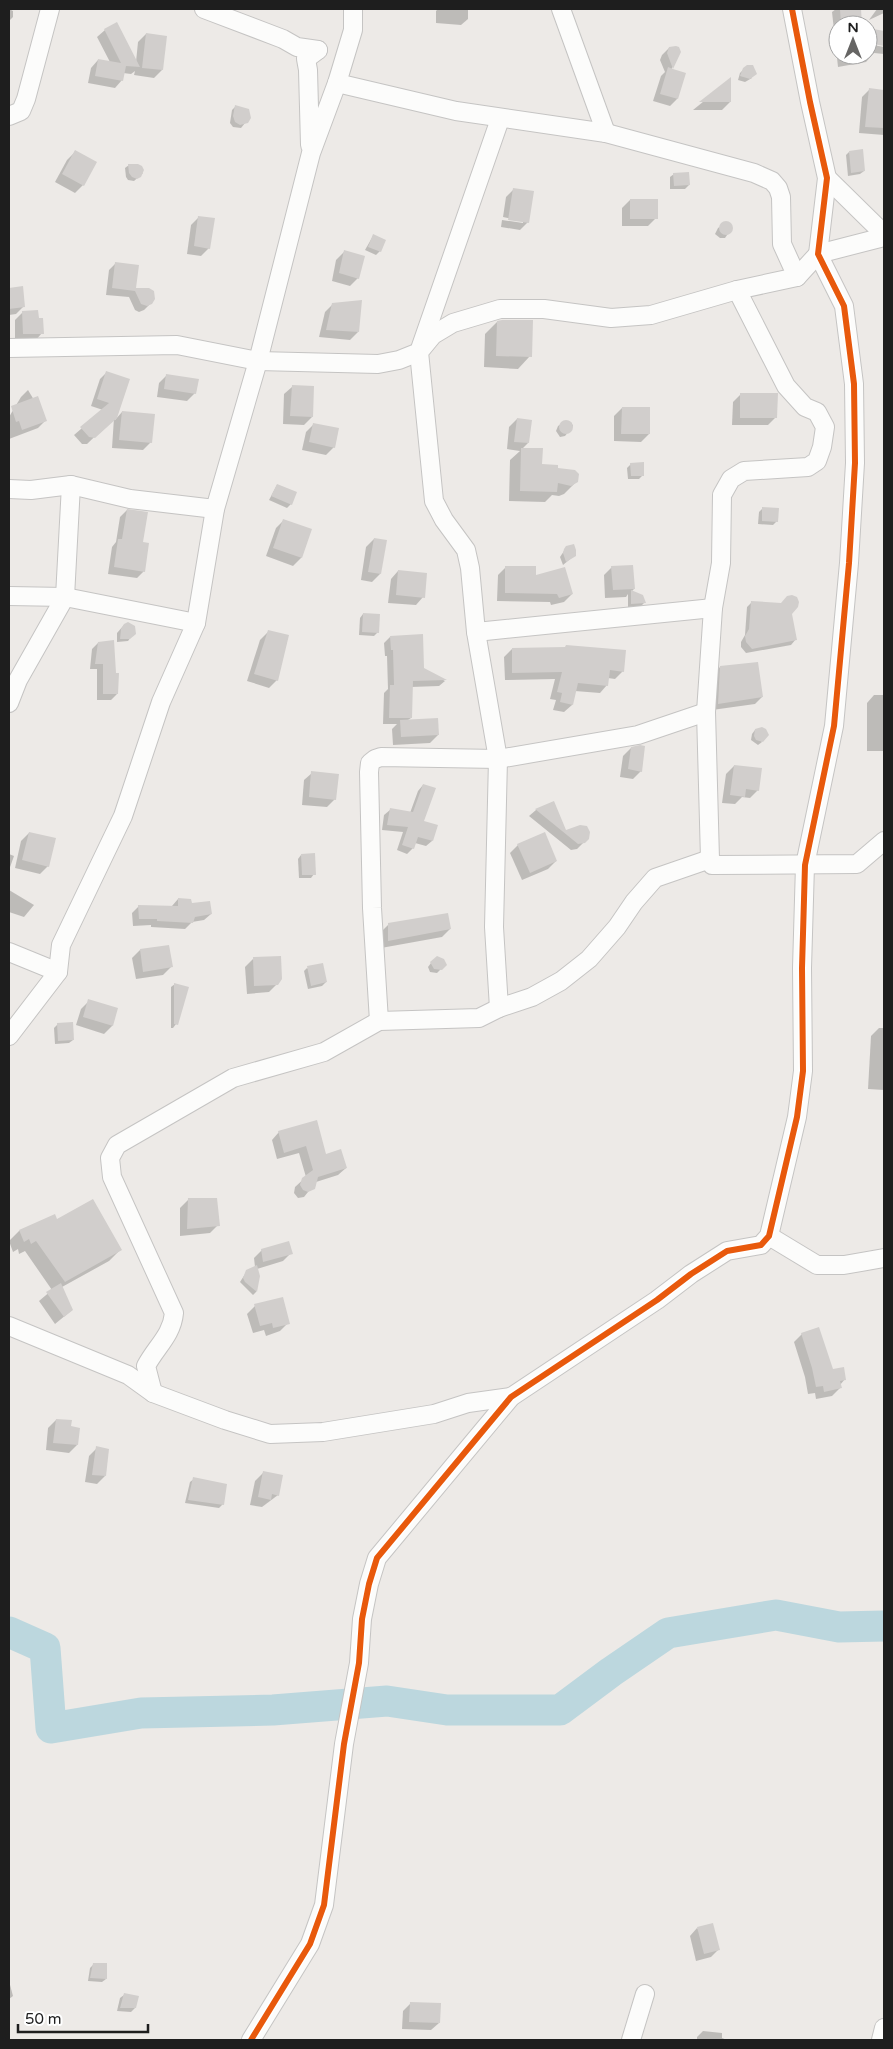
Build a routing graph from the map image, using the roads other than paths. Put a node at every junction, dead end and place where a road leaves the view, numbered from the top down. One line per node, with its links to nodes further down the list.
1 (50, 9): 7 (street)
2 (204, 9): 10 (street)
3 (353, 9): 6 (street)
4 (561, 9): 9 (street)
5 (792, 9): 11 (street)
6 (337, 84): 8 (street); 10 (street)
7 (9, 116)
8 (500, 119): 9 (street); 17 (street)
9 (606, 133): 14 (street)
10 (311, 153): 18 (street)
11 (827, 178): 12 (street); 13 (street)
12 (884, 236): 13 (street)
13 (818, 254): 14 (street); 32 (street)
14 (797, 277): 15 (street)
15 (737, 290): 17 (street); 24 (street)
16 (9, 348): 18 (street)
17 (419, 352): 18 (street); 26 (street)
18 (258, 361): 21 (street)
19 (71, 485): 20 (street); 21 (street); 23 (street)
20 (9, 489)
21 (214, 509): 25 (street)
22 (9, 596): 23 (street)
23 (65, 597): 25 (street); 27 (street)
24 (713, 608): 26 (street); 28 (street)
25 (196, 623): 34 (street)
26 (476, 632): 29 (street)
27 (9, 703)
28 (706, 712): 29 (street); 31 (street)
29 (498, 759): 35 (street); 36 (street)
30 (884, 841): 32 (street)
31 (710, 859): 32 (street); 35 (street)
32 (804, 866): 38 (street)
33 (9, 952): 34 (street)
34 (58, 972): 37 (street)
35 (499, 1008): 36 (street)
36 (379, 1021): 41 (street)
37 (9, 1036)
38 (769, 1236): 39 (street); 42 (street)
39 (884, 1258)
40 (9, 1326): 41 (street)
41 (153, 1393): 42 (street)
42 (511, 1397): 45 (street)
43 (645, 1994): 46 (street)
44 (884, 2028): 47 (street)
45 (251, 2040)
46 (631, 2040)
47 (881, 2040)

